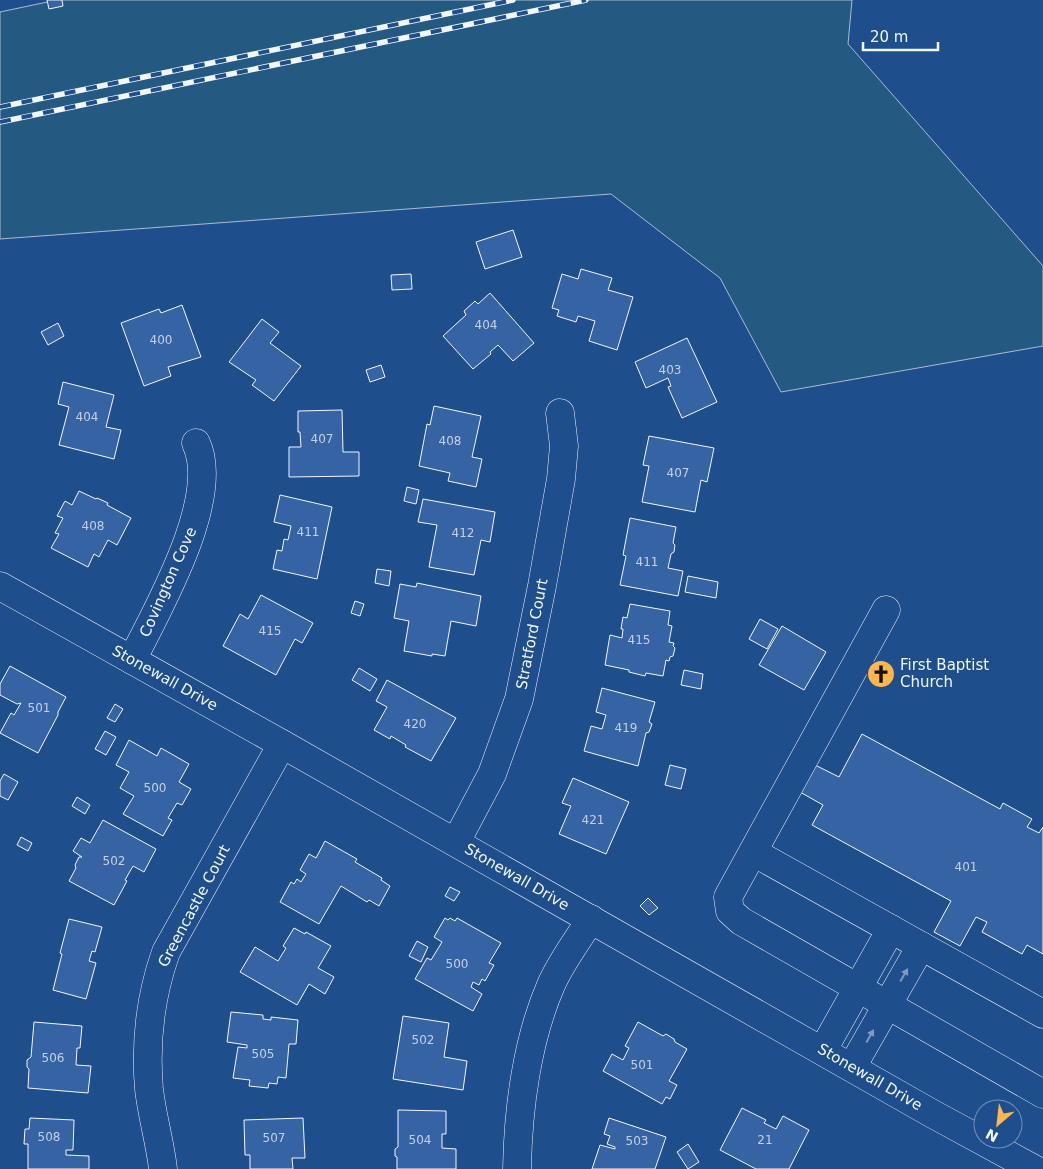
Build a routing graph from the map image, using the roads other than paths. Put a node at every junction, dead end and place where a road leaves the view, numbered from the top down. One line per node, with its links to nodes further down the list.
1 (560, 413): 7 (street, Stratford Court)
2 (196, 443): 5 (street, Covington Cove)
3 (0, 586): 5 (street, Stonewall Drive)
4 (886, 610): 8 (street)
5 (132, 660): 6 (street, Stonewall Drive)
6 (282, 744): 7 (street, Stonewall Drive); 18 (street, Greencastle Court)
7 (456, 842): 9 (street, Stonewall Drive)
8 (753, 852): 10 (street); 12 (street)
9 (591, 919): 15 (street, Stonewall Drive); 19 (street)
10 (891, 929): 11 (street); 12 (street)
11 (921, 946): 13 (street, one-way to 11); 14 (street)
12 (857, 988): 13 (street); 15 (street)
13 (887, 1004): 16 (street, one-way to 13); 17 (street)
14 (1043, 1014)
15 (823, 1050): 16 (street, Stonewall Drive)
16 (852, 1067): 20 (street, Stonewall Drive)
17 (1043, 1094)
18 (163, 1169)
19 (517, 1169)
20 (1034, 1169)

